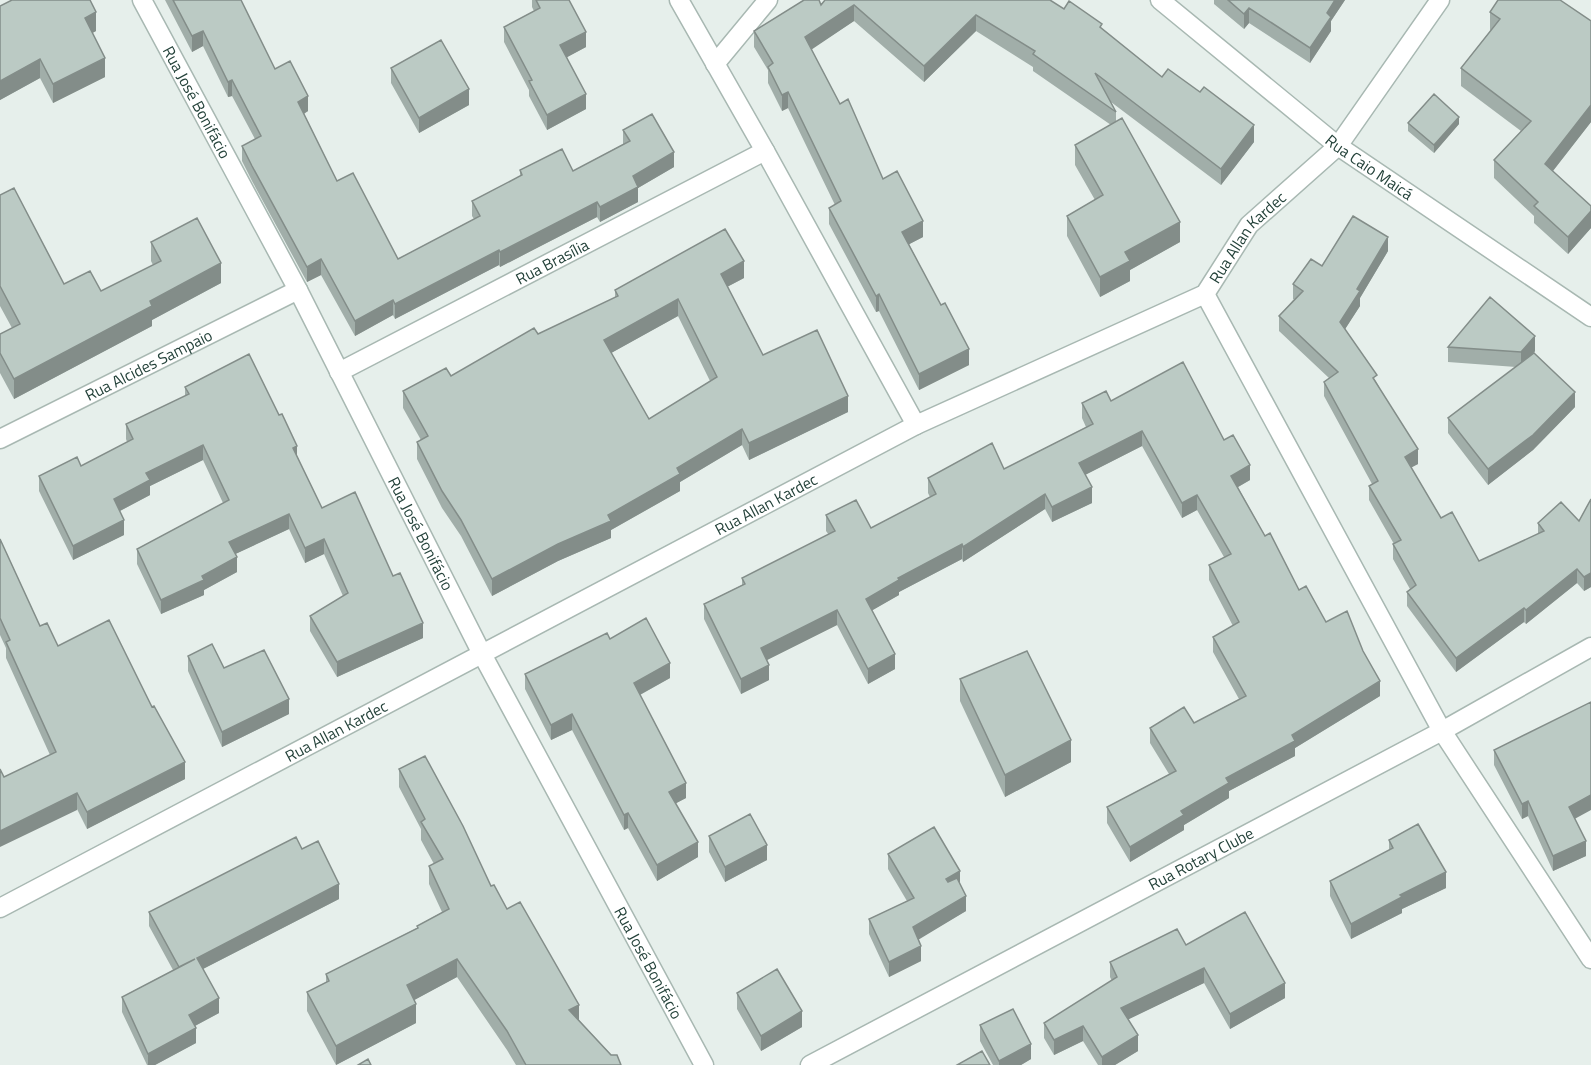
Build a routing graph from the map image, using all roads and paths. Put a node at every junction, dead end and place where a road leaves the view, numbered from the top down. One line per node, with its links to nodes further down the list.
1 (141, 0): 9 (street, Rua José Bonifácio)
2 (679, 0): 6 (street)
3 (768, 0): 6 (street)
4 (1160, 0): 7 (street, Rua Caio Maicá)
5 (1440, 0): 7 (street, Rua Allan Kardec)
6 (715, 64): 8 (street)
7 (1338, 146): 10 (street, Rua Allan Kardec); 11 (street, Rua Caio Maicá)
8 (765, 151): 12 (street, Rua Brasília); 13 (street)
9 (298, 290): 12 (street, Rua José Bonifácio); 14 (street, Rua Alcides Sampaio)
10 (1205, 294): 13 (street, Rua Allan Kardec); 17 (street)
11 (1591, 317)
12 (339, 372): 16 (street, Rua José Bonifácio)
13 (916, 425): 16 (street, Rua Allan Kardec)
14 (0, 439)
15 (1591, 647): 17 (street, Rua Rotary Clube)
16 (482, 654): 18 (street, Rua Allan Kardec); 20 (street, Rua José Bonifácio)
17 (1442, 731): 19 (street); 21 (street, Rua Rotary Clube)
18 (0, 908)
19 (1591, 959)
20 (704, 1065)
21 (810, 1065)

